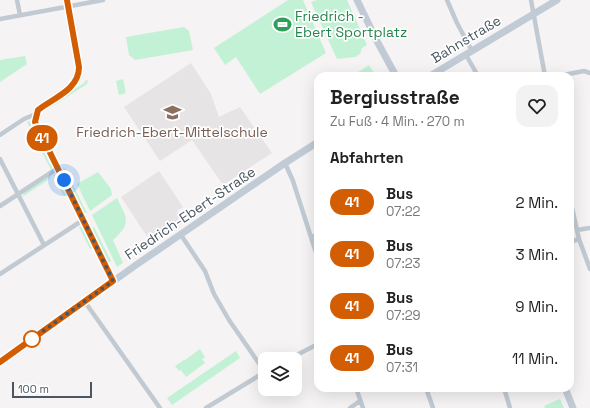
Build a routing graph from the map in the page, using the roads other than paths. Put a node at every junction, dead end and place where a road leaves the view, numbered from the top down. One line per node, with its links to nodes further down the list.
1 (17, 0): 10 (street)
2 (67, 0): 8 (street)
3 (103, 0): 8 (street)
4 (357, 0): 13 (street)
5 (447, 0): 12 (street)
6 (531, 0): 9 (street)
7 (557, 0): 9 (street, Bahnstraße)
8 (68, 6): 10 (street); 19 (street)
9 (534, 14): 12 (street, Bahnstraße); 16 (street)
10 (20, 15): 11 (street)
11 (0, 19)
12 (469, 53): 14 (street, Bahnstraße); 15 (street)
13 (394, 72)
14 (437, 72)
15 (476, 72)
16 (544, 72)
17 (574, 73): 18 (street)
18 (590, 73)
19 (36, 114): 20 (street); 24 (street)
20 (0, 135)
21 (314, 145): 23 (street, Friedrich-Ebert-Straße)
22 (0, 159): 25 (street)
23 (285, 163): 31 (street, Friedrich-Ebert-Straße); 33 (street)
24 (58, 168): 25 (street); 28 (street)
25 (18, 194): 26 (street); 36 (street)
26 (0, 206)
27 (574, 216): 30 (street)
28 (83, 220): 36 (street); 40 (street)
29 (590, 228): 30 (street)
30 (577, 230): 34 (street)
31 (181, 234): 40 (street, Friedrich-Ebert-Straße); 45 (street)
32 (314, 236): 33 (street)
33 (311, 237): 37 (street)
34 (579, 239): 35 (street); 38 (street)
35 (574, 241)
36 (44, 245): 39 (street)
37 (314, 246)
38 (590, 269)
39 (0, 274)
40 (113, 281): 41 (street, Friedrich-Ebert-Straße)
41 (85, 302): 44 (street, Friedrich-Ebert-Straße); 52 (street)
42 (314, 346): 43 (street)
43 (302, 352)
44 (0, 362)
45 (258, 362)
46 (258, 376): 53 (street)
47 (357, 392): 51 (street)
48 (427, 392): 56 (street)
49 (505, 392): 57 (street)
50 (567, 392): 58 (street)
51 (360, 401): 54 (street); 55 (street)
52 (160, 408)
53 (206, 408)
54 (350, 408)
55 (363, 408)
56 (433, 408)
57 (510, 408)
58 (574, 408)

